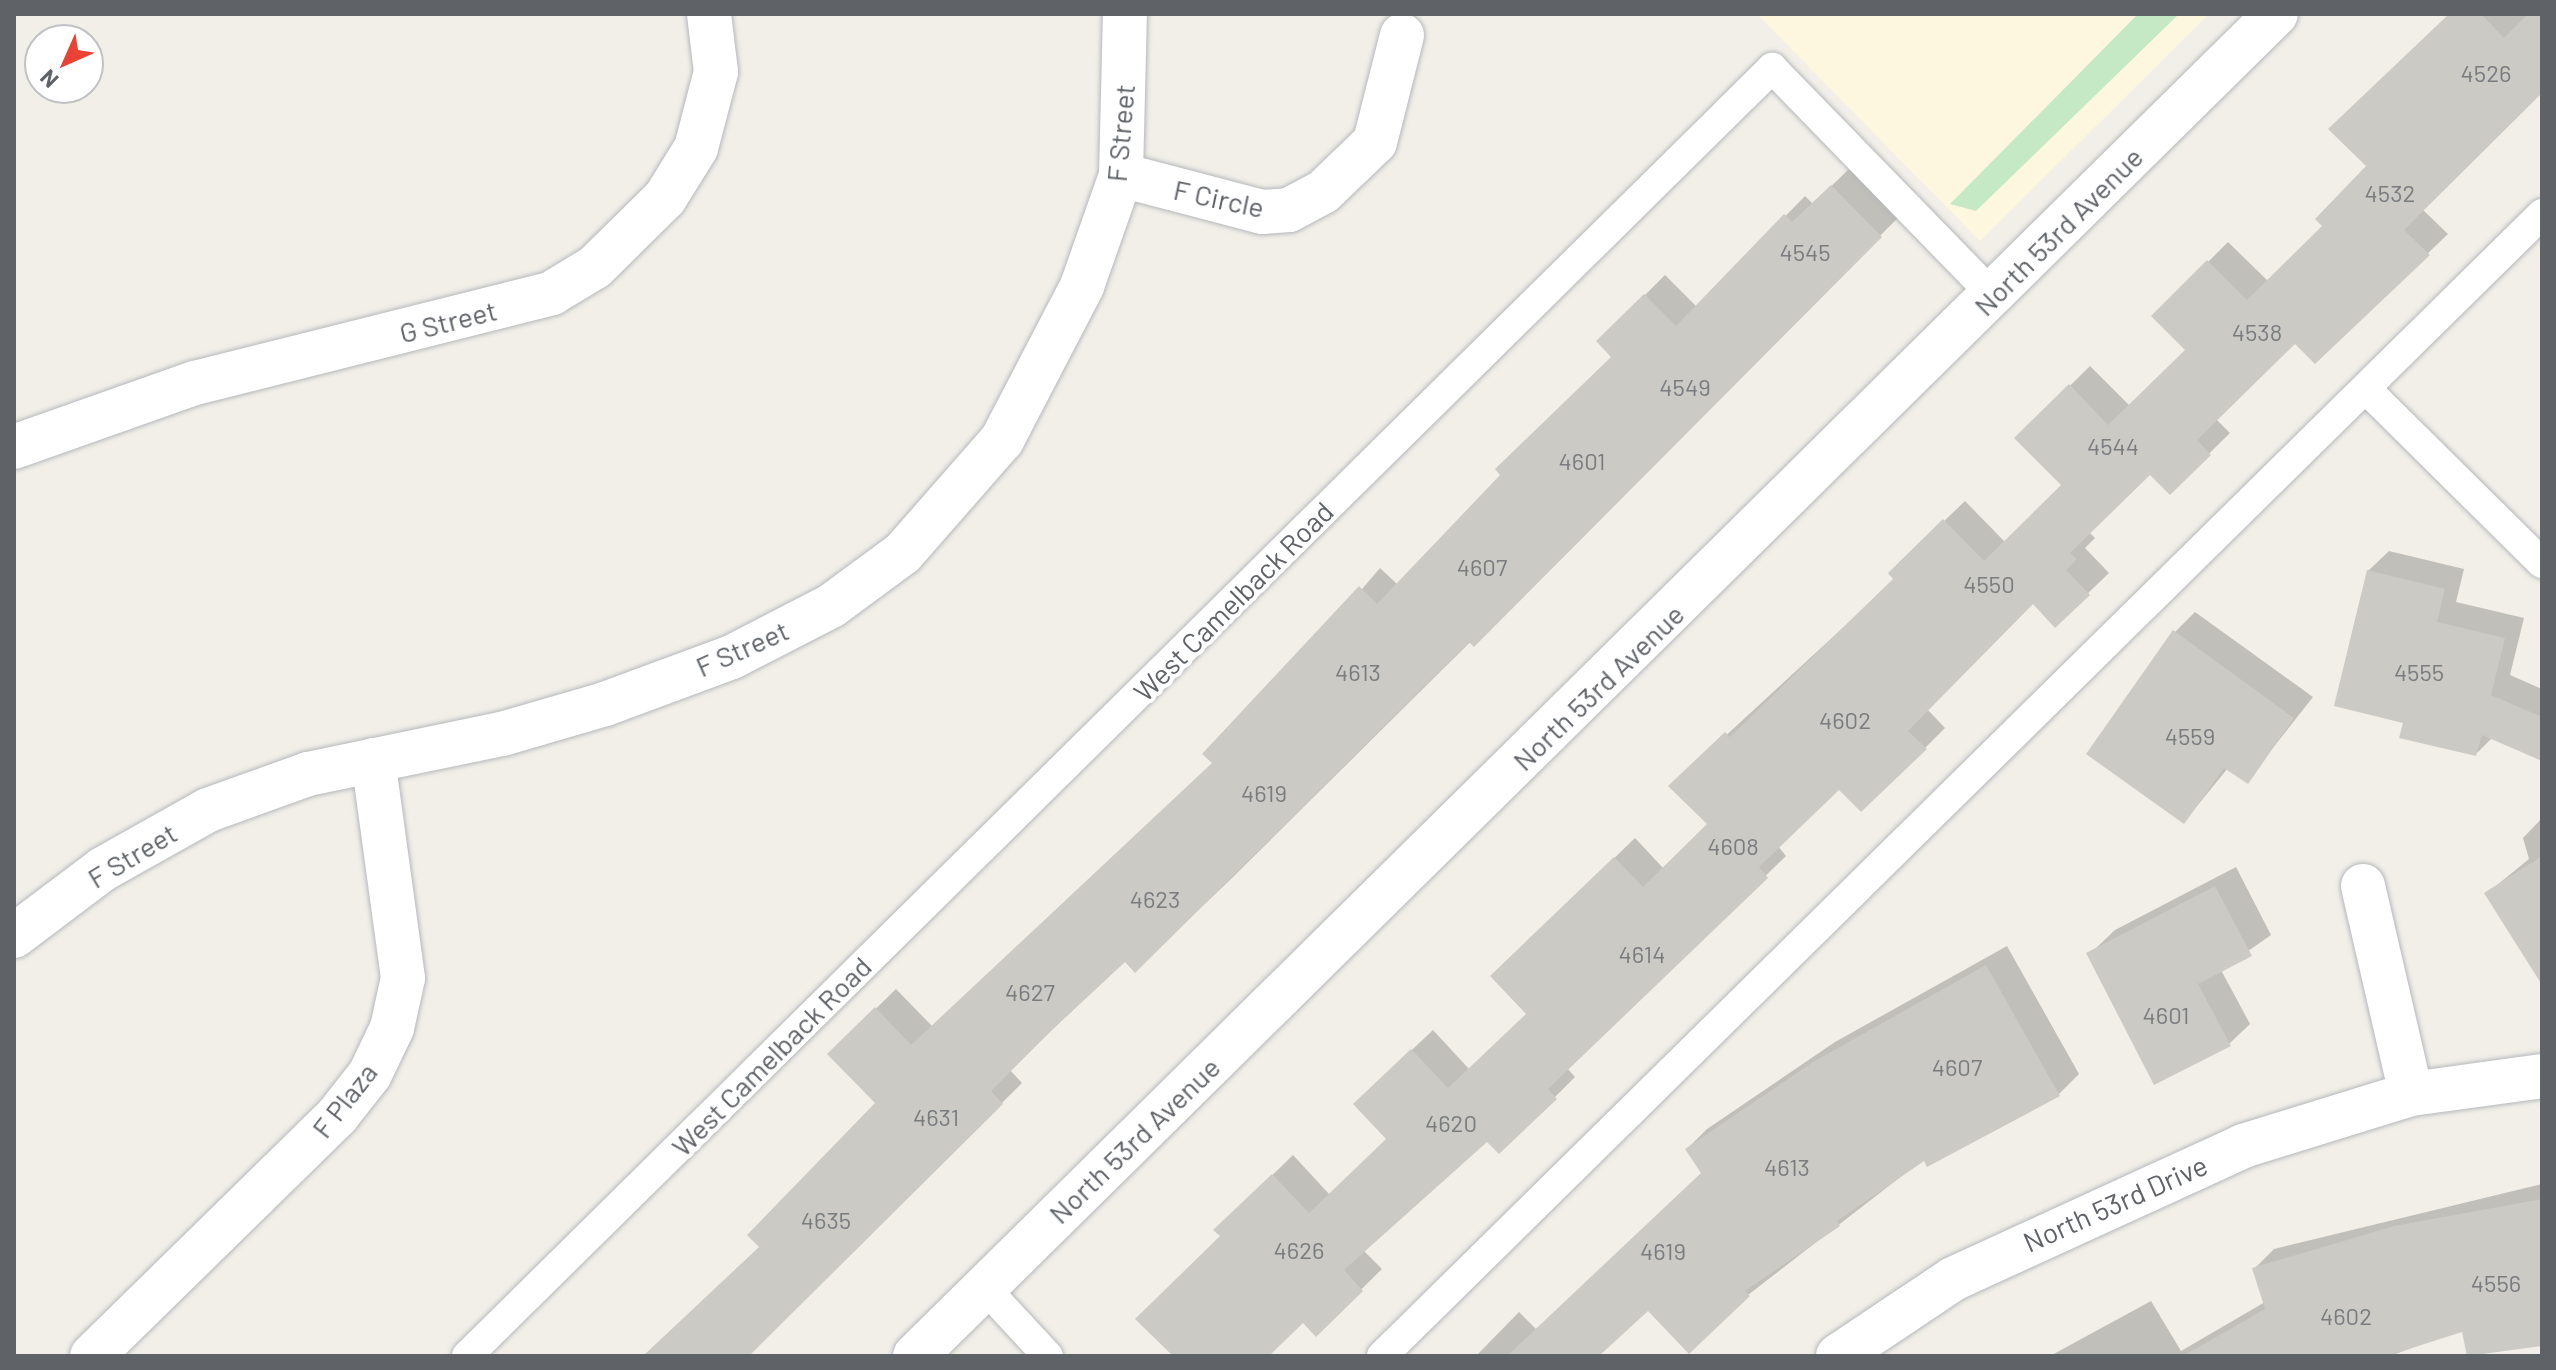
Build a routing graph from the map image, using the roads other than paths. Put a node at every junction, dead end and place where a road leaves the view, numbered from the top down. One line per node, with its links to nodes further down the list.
1 (709, 14): 9 (street, G Street)
2 (1125, 14): 5 (street, F Street)
3 (2276, 14): 7 (street, North 53rd Avenue)
4 (1402, 35): 5 (street, F Circle)
5 (1121, 175): 11 (street, F Street)
6 (2542, 214): 8 (lane)
7 (1994, 296): 16 (street, North 53rd Avenue); 18 (lane, West Camelback Road)
8 (2367, 390): 10 (lane); 21 (lane)
9 (14, 447)
10 (2542, 563)
11 (373, 760): 13 (street, F Street); 17 (street, F Plaza)
12 (2363, 886): 15 (street)
13 (14, 936)
14 (2542, 1076): 15 (street, North 53rd Drive)
15 (2411, 1094): 22 (street, North 53rd Drive)
16 (984, 1287): 19 (street, North 53rd Avenue); 20 (lane)
17 (92, 1356)
18 (467, 1356)
19 (915, 1356)
20 (1048, 1356)
21 (1382, 1356)
22 (1838, 1356)

